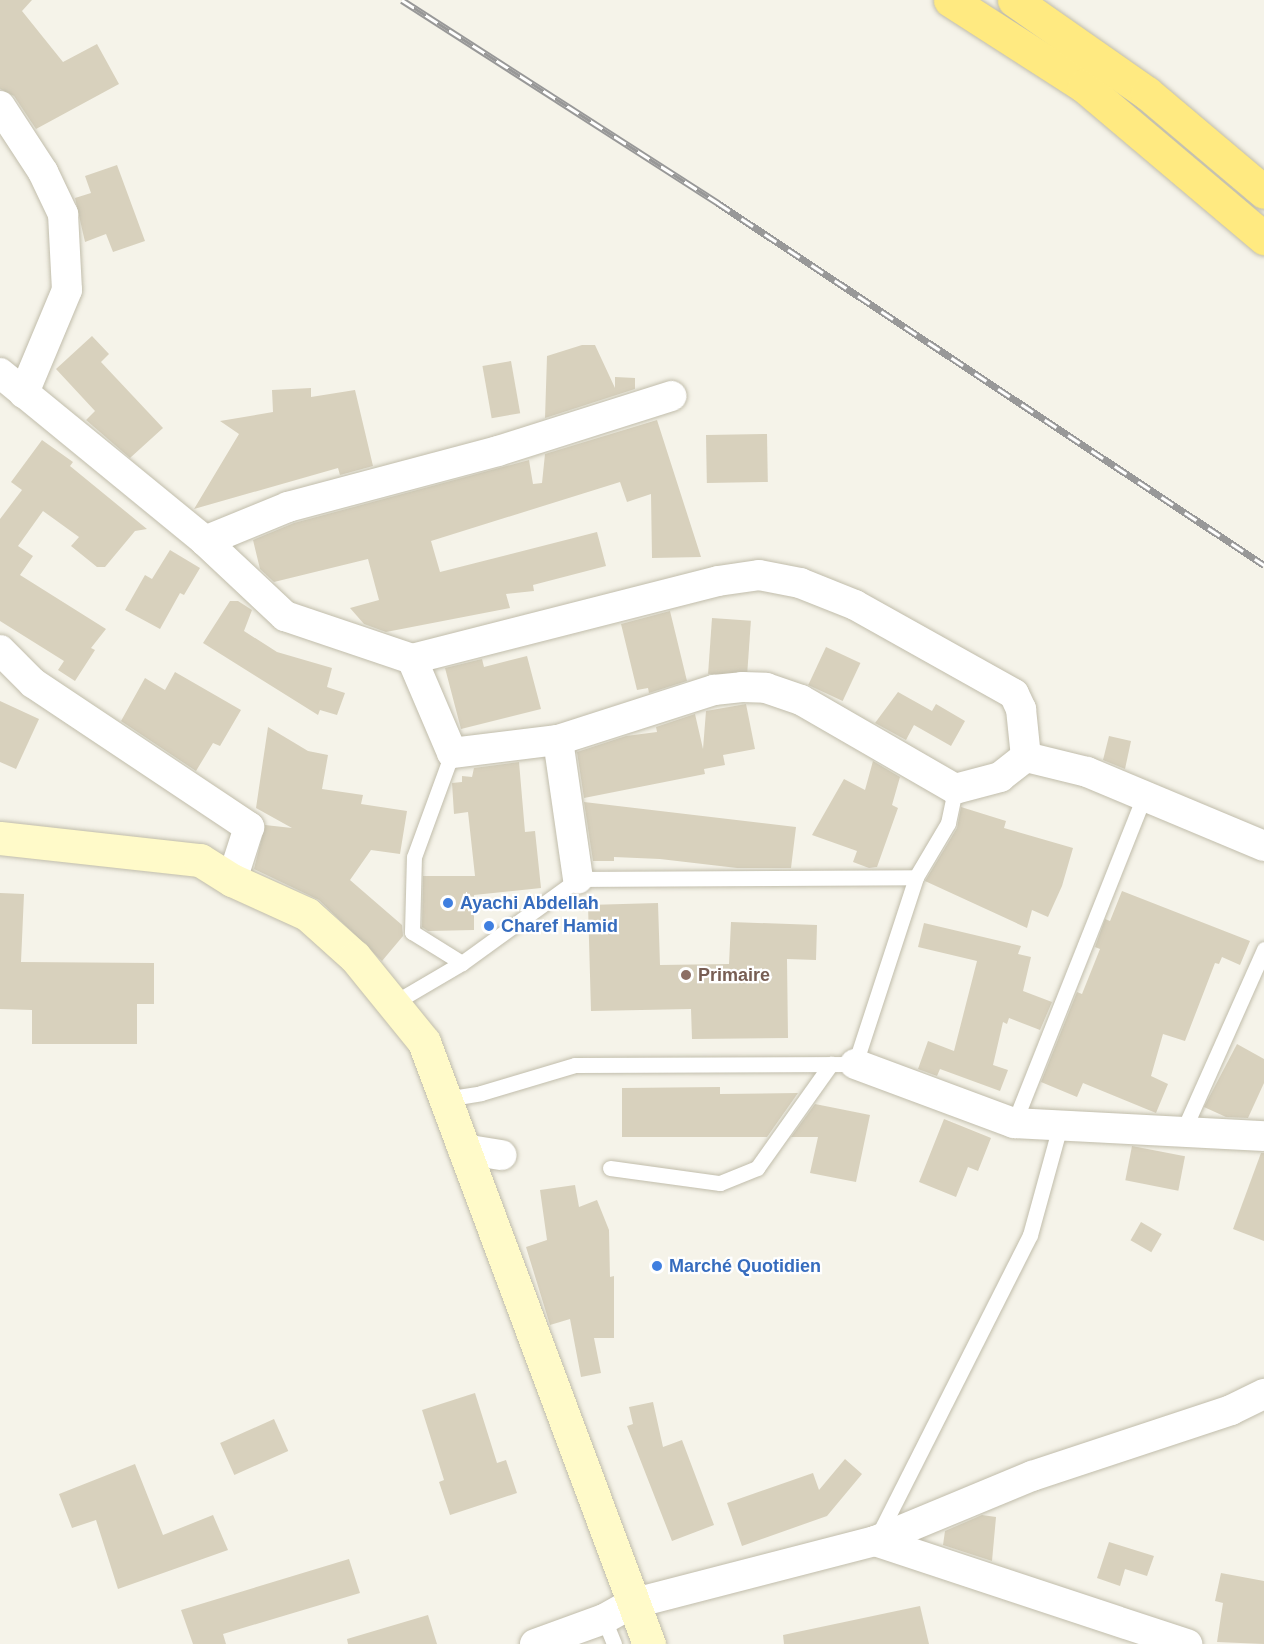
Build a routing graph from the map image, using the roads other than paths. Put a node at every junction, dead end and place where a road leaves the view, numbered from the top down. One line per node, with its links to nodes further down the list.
1 (950, 0): 5 (highway)
2 (1014, 0): 4 (highway)
3 (0, 106): 7 (street)
4 (1264, 192)
5 (1264, 238)
6 (0, 373): 7 (street)
7 (24, 393): 9 (street)
8 (671, 396): 9 (street)
9 (205, 542): 11 (street)
10 (0, 650): 21 (street)
11 (412, 659): 13 (street); 14 (street)
12 (558, 740): 13 (street); 15 (street); 20 (street)
13 (452, 753): 23 (lane)
14 (1026, 757): 15 (street); 16 (street)
15 (955, 789): 19 (lane)
16 (1144, 796): 18 (street); 27 (lane)
17 (0, 838): 21 (main road)
18 (1264, 846)
19 (916, 877): 20 (lane); 25 (lane)
20 (578, 879): 23 (lane)
21 (232, 880): 24 (main road)
22 (1264, 949): 29 (lane)
23 (462, 963): 24 (lane)
24 (392, 1004): 26 (main road)
25 (843, 1064): 26 (lane); 27 (street); 33 (lane)
26 (445, 1099): 31 (main road)
27 (1014, 1123): 28 (street)
28 (1060, 1126): 29 (street); 35 (lane)
29 (1184, 1129): 30 (street)
30 (1264, 1136)
31 (464, 1149): 32 (street); 36 (main road)
32 (502, 1155)
33 (610, 1168)
34 (1264, 1394): 35 (street)
35 (904, 1529): 36 (street); 39 (street)
36 (616, 1622): 37 (street); 38 (main road)
37 (535, 1644)
38 (648, 1644)
39 (1187, 1644)

